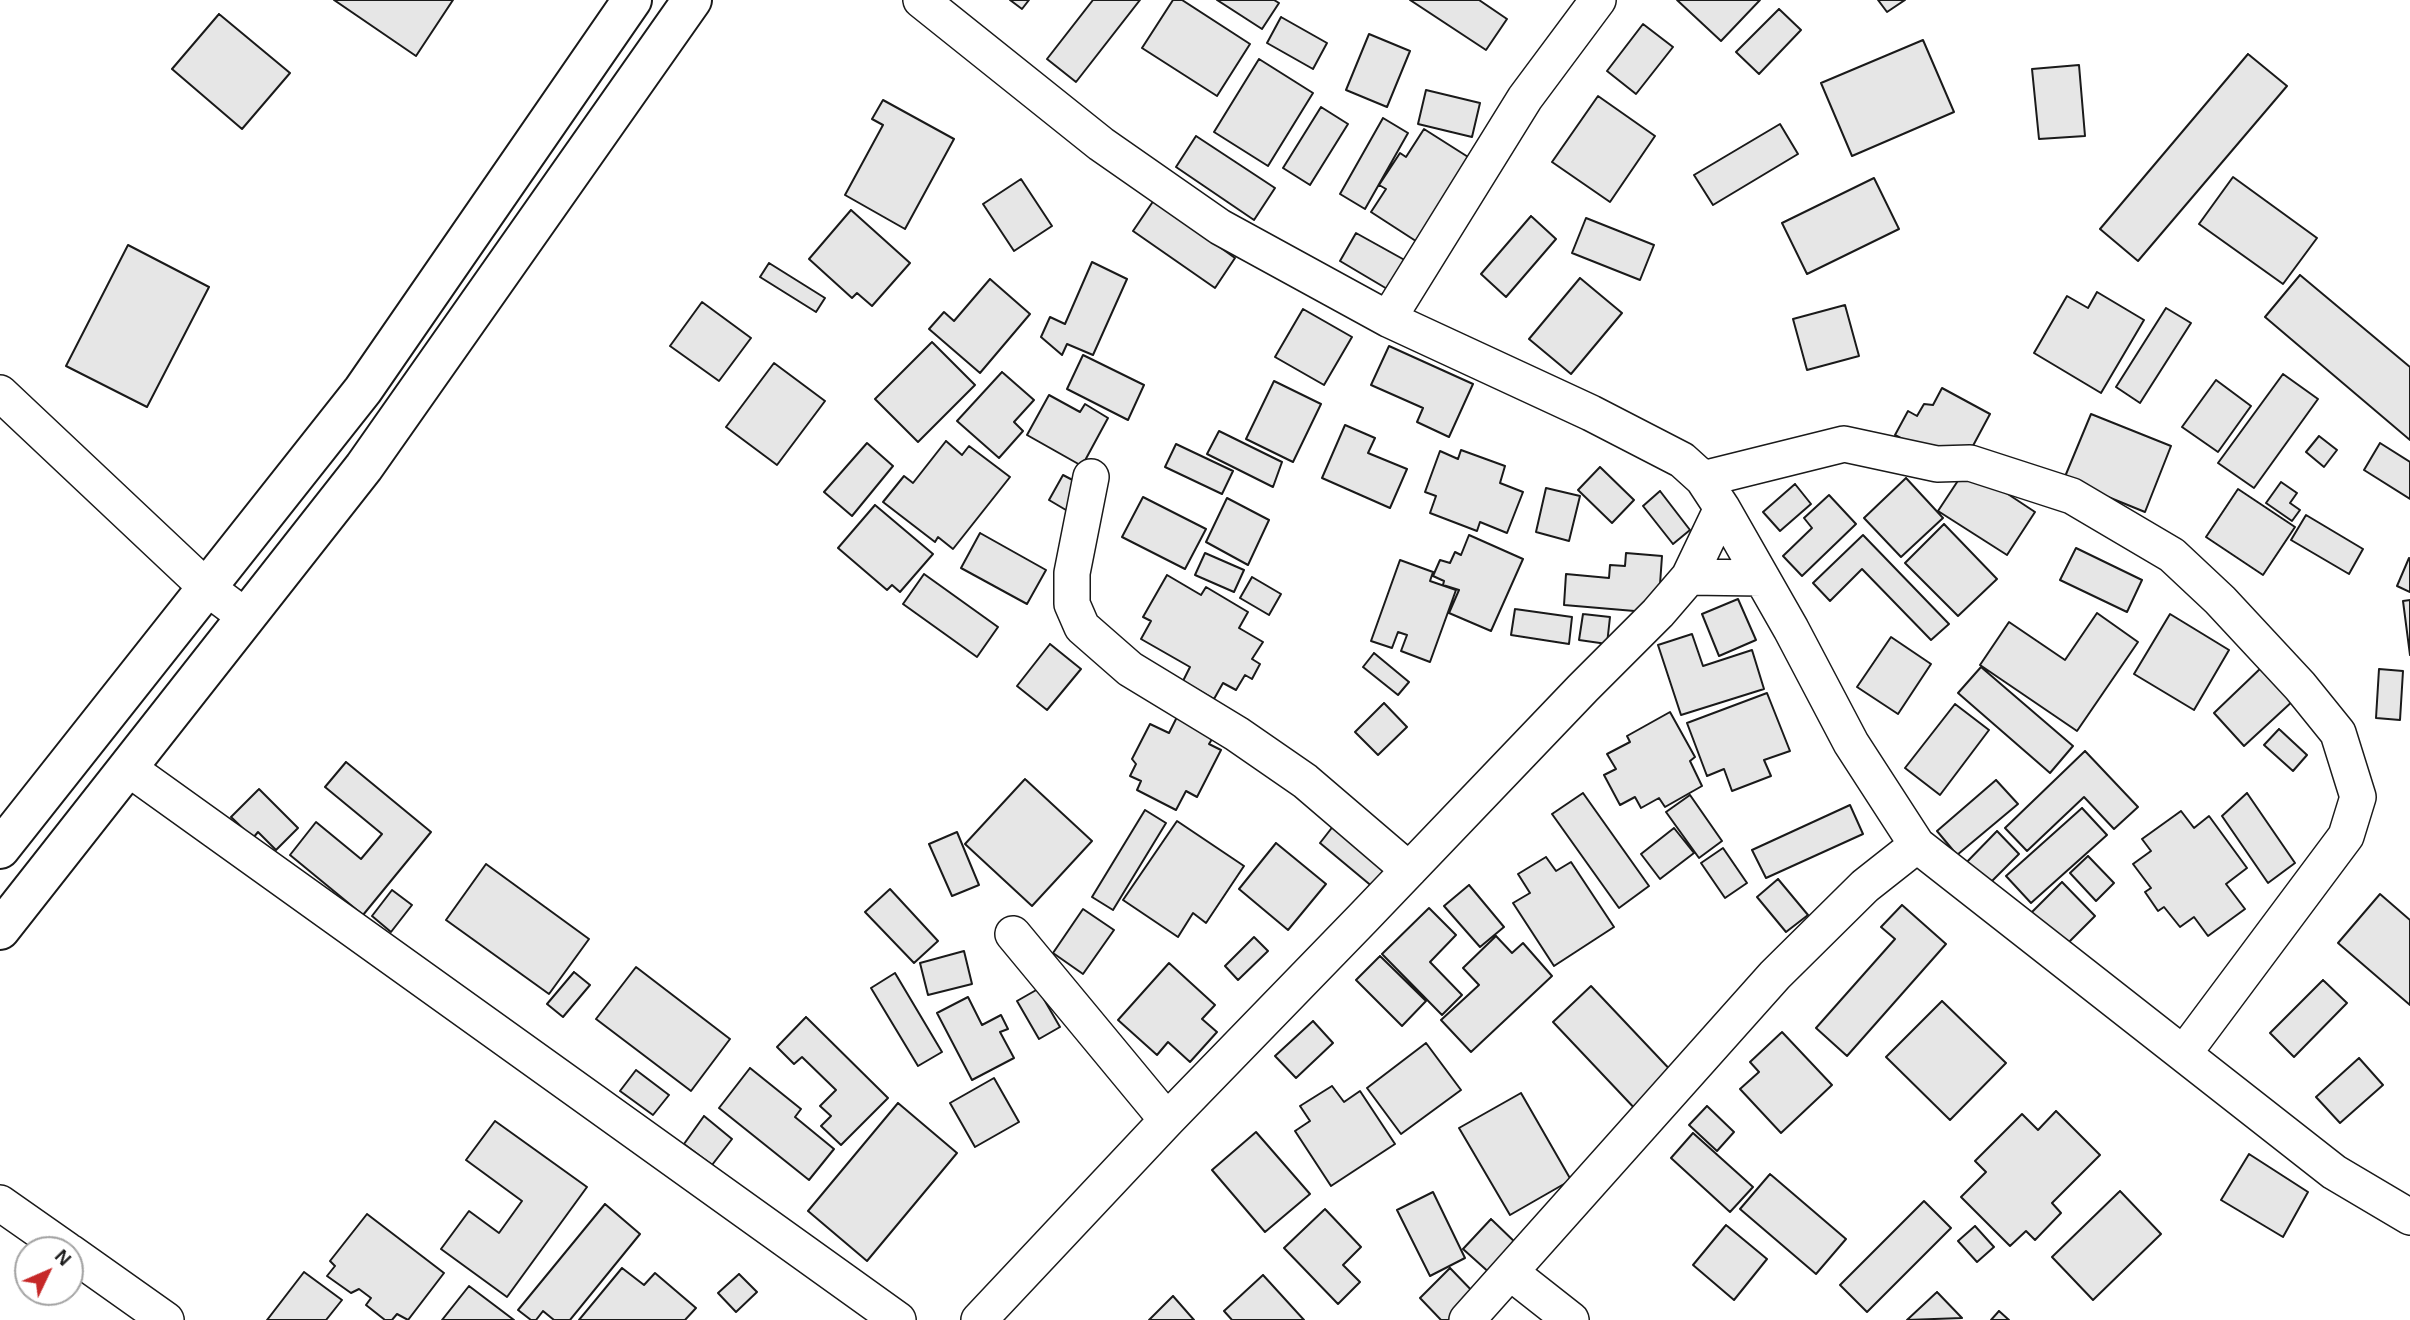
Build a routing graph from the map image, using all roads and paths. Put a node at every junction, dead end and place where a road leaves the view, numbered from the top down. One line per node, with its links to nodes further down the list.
1 (632, 0): 12 (main road)
2 (692, 0): 13 (main road)
3 (921, 0): 5 (street)
4 (1598, 0): 5 (street)
5 (1388, 319): 8 (street)
6 (0, 393): 12 (street)
7 (1091, 477): 17 (street)
8 (1703, 479): 9 (street); 20 (street)
9 (1722, 508): 10 (street); 11 (street)
10 (1689, 577): 11 (street); 17 (street)
11 (1762, 578): 15 (street)
12 (206, 587): 13 (street); 16 (main road)
13 (246, 617): 14 (main road)
14 (128, 768): 18 (main road); 28 (street)
15 (1917, 845): 20 (street); 26 (street)
16 (0, 849)
17 (1409, 870): 21 (street)
18 (0, 930)
19 (1013, 934): 21 (street)
20 (2184, 1054): 23 (street)
21 (1167, 1120): 29 (street)
22 (0, 1203): 24 (street)
23 (2410, 1217)
24 (47, 1236)
25 (84, 1262): 27 (street)
26 (1510, 1272): 30 (street); 31 (street)
27 (166, 1320)
28 (898, 1320)
29 (979, 1320)
30 (1467, 1320)
31 (1570, 1320)

